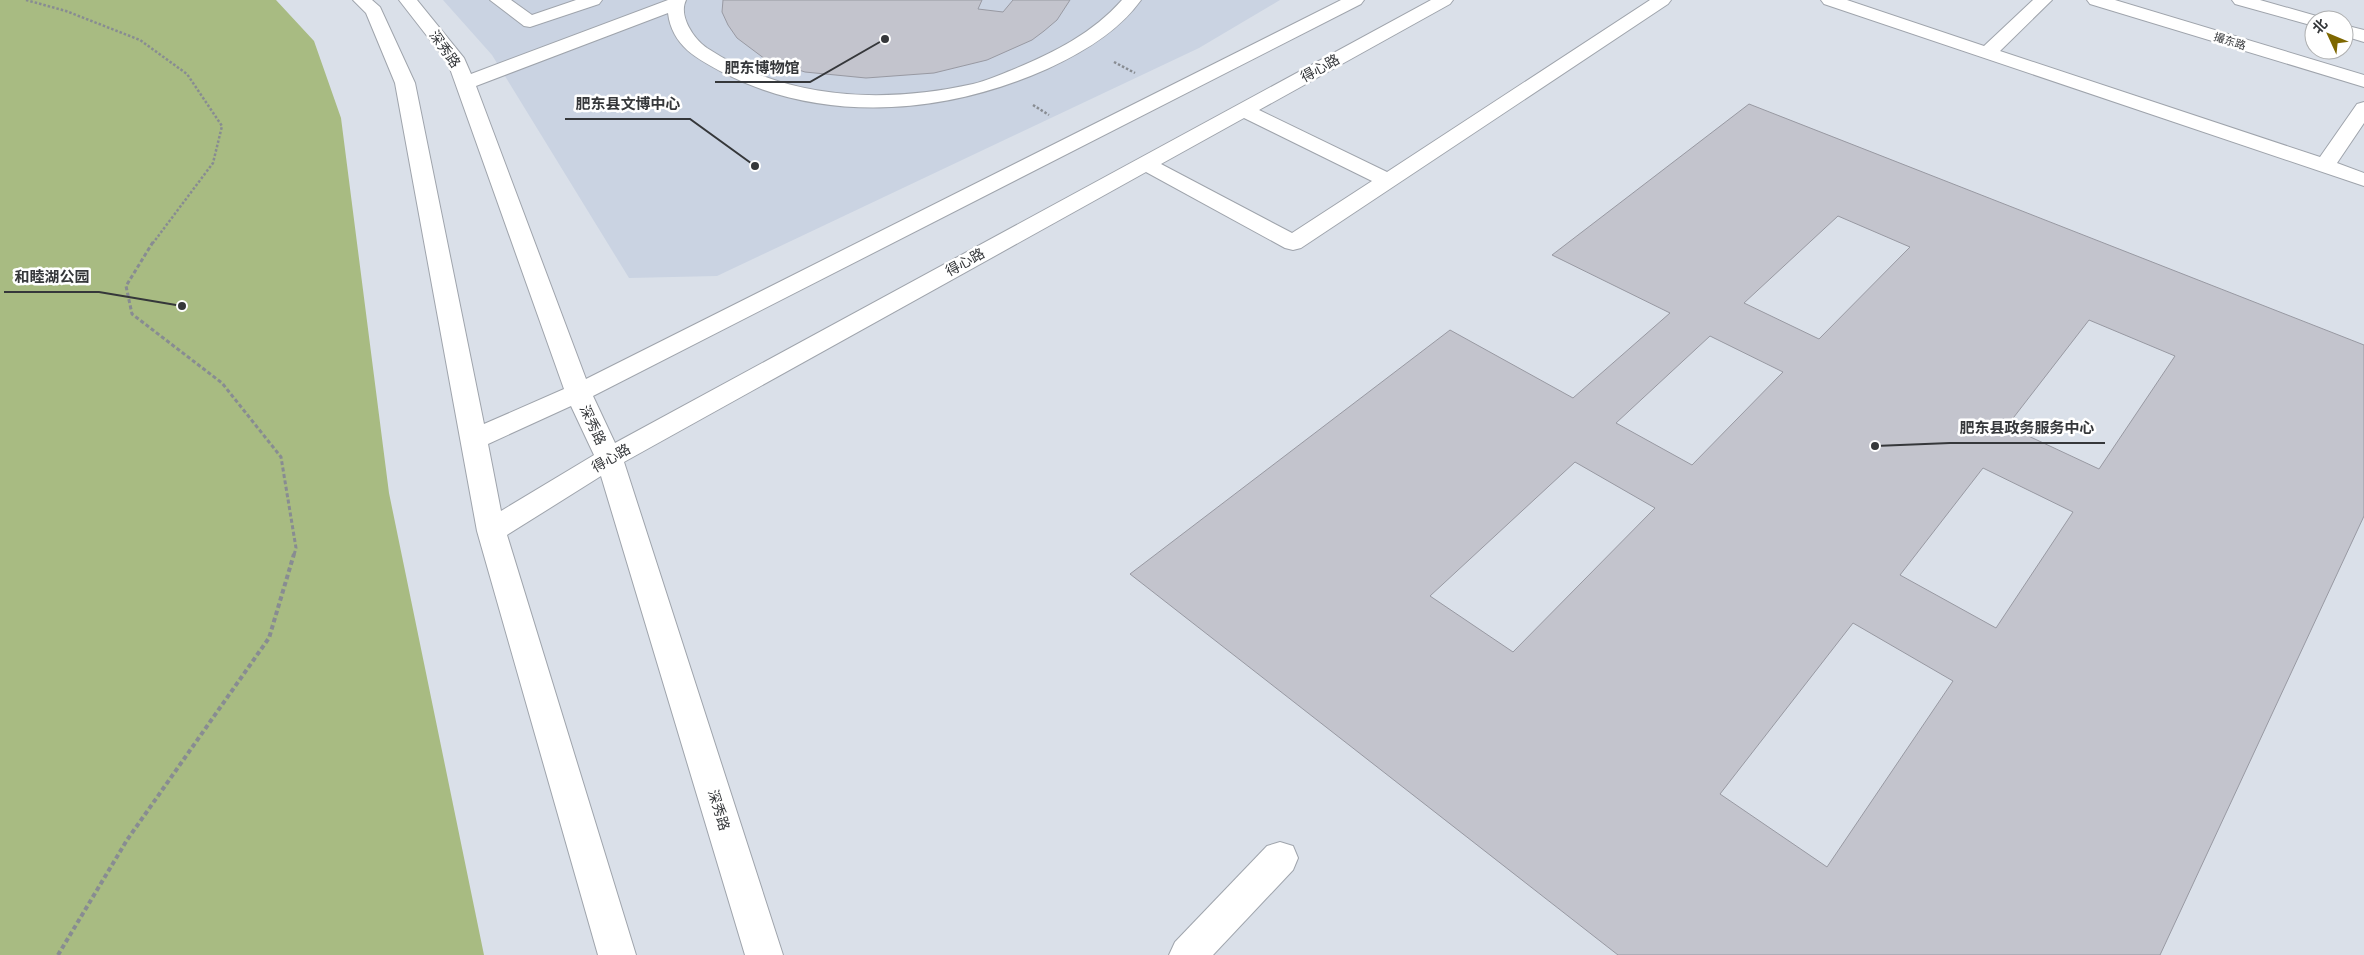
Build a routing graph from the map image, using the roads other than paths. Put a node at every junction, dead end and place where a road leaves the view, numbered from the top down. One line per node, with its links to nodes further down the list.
1 (362, 0): 25 (street)
2 (408, 0): 17 (street, 深秀路)
3 (500, 0): 4 (street)
4 (593, 0)
5 (1132, 0): 13 (street)
6 (1355, 0): 24 (street)
7 (1444, 0): 19 (street, 得心路)
8 (1662, 0): 23 (street)
9 (1830, 0): 15 (street)
10 (2043, 0): 15 (street)
11 (2096, 0): 16 (street, 撮东路)
12 (2241, 0): 14 (street)
13 (676, 2): 17 (street)
14 (2304, 18)
15 (1987, 53): 21 (street)
16 (2364, 81)
17 (465, 83): 24 (street, 深秀路)
18 (2364, 108): 21 (street)
19 (1244, 110): 20 (street, 得心路); 23 (street)
20 (1144, 163): 23 (street); 26 (street, 得心路)
21 (2325, 166): 22 (street)
22 (2364, 180)
23 (1389, 181)
24 (578, 393): 25 (street); 26 (street, 深秀路)
25 (473, 440): 27 (street)
26 (609, 458): 27 (street, 得心路); 30 (street, 深秀路)
27 (491, 531): 29 (street)
28 (1280, 858): 31 (street)
29 (617, 955)
30 (764, 955)
31 (1188, 955)

